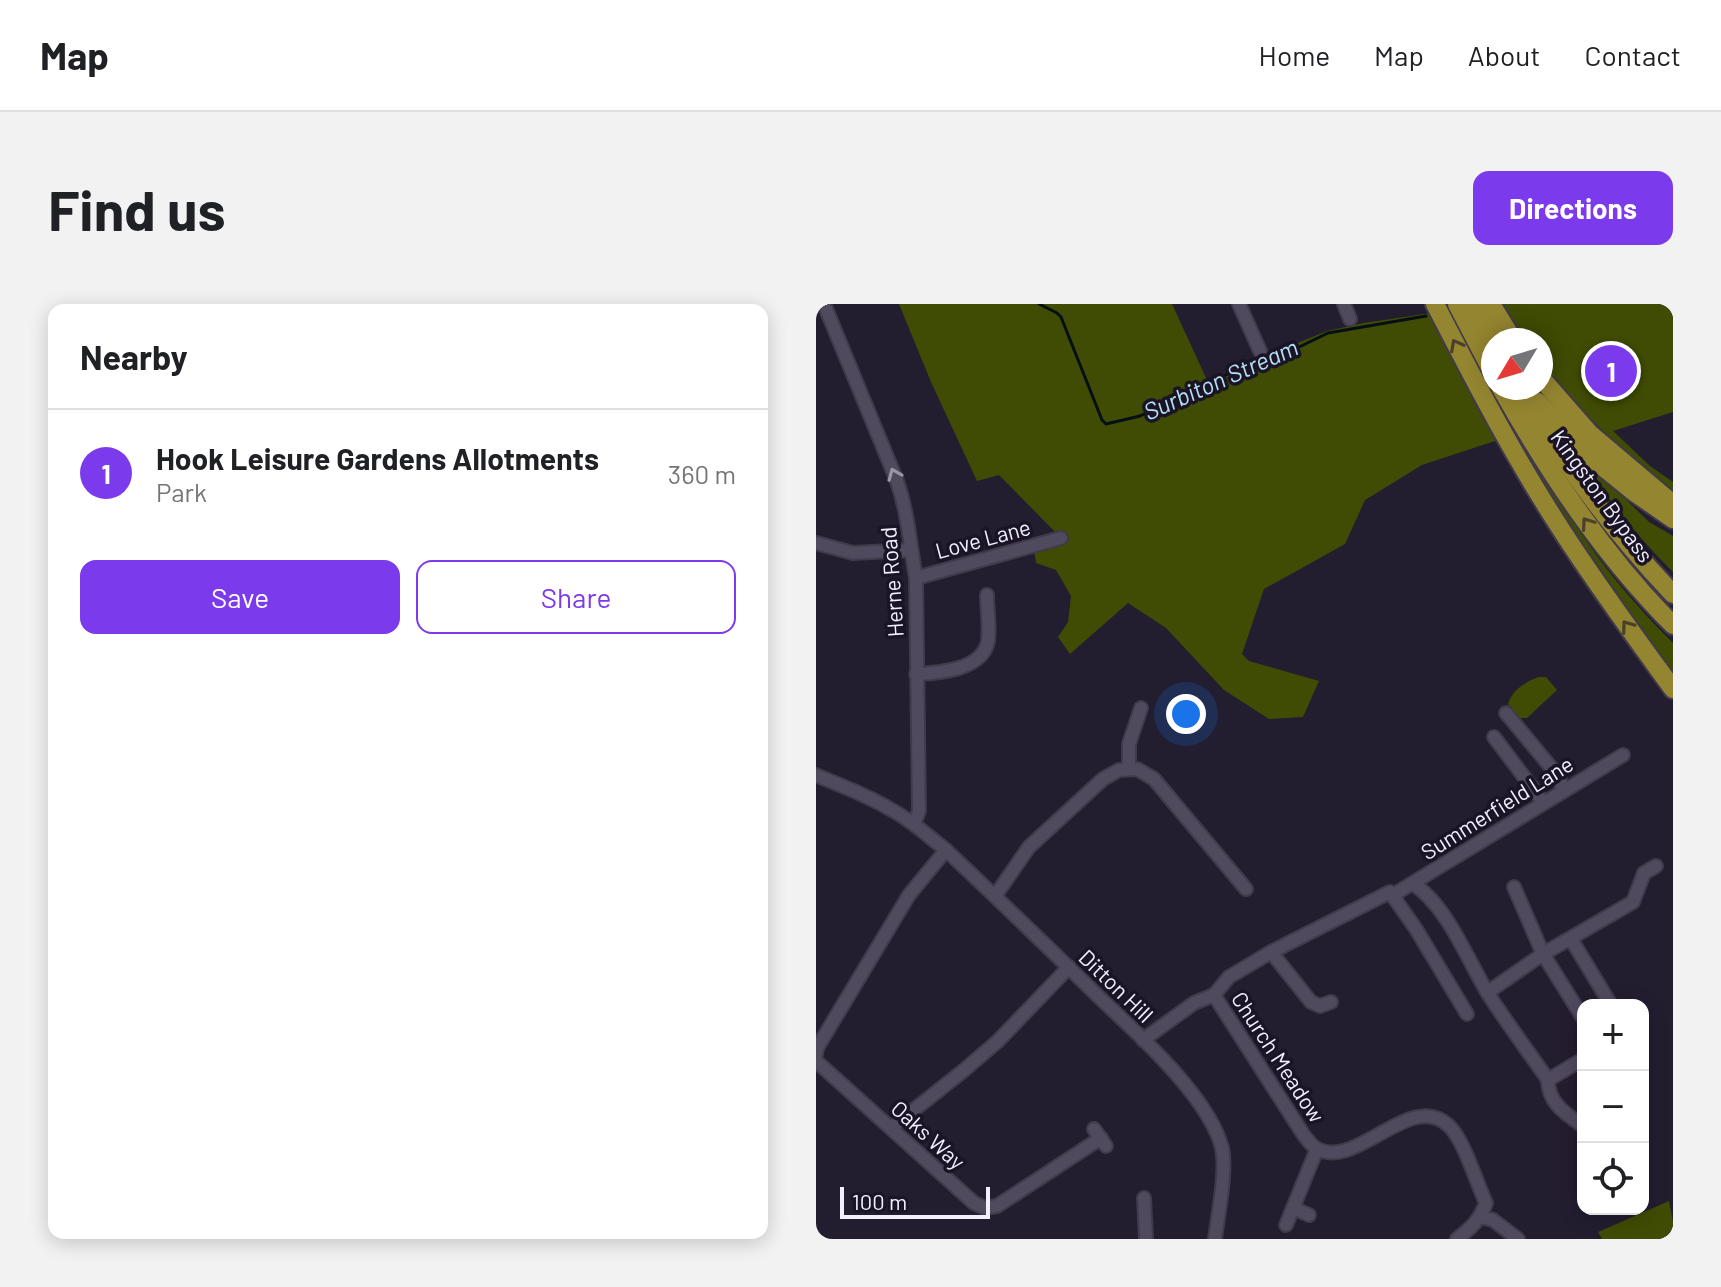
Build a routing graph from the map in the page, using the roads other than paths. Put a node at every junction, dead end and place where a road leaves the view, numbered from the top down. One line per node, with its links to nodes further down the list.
1 (824, 304): 21 (street, Herne Road, one-way to 1)
2 (1239, 304): 12 (street)
3 (1344, 304): 8 (street)
4 (1435, 304): 27 (highway, one-way to 4)
5 (1457, 304): 11 (highway)
6 (1472, 304): 9 (highway)
7 (1491, 304): 10 (highway)
8 (1350, 319)
9 (1486, 328)
10 (1506, 328)
11 (1481, 350)
12 (1260, 351)
13 (1553, 392): 17 (highway)
14 (1508, 400): 25 (highway, Kingston Bypass, one-way to 14)
15 (1528, 400): 23 (highway)
16 (1537, 400): 18 (highway)
17 (1673, 504)
18 (1673, 519)
19 (1061, 538): 22 (street, Love Lane)
20 (816, 543): 21 (street)
21 (911, 550): 22 (street, Herne Road)
22 (916, 578): 26 (street, Herne Road)
23 (1673, 594)
24 (987, 595): 26 (street)
25 (1673, 625)
26 (916, 674): 36 (street, Herne Road)
27 (1673, 689)
28 (1141, 708): 32 (street)
29 (1506, 713): 34 (street)
30 (1494, 737): 35 (street)
31 (1623, 755): 34 (street, Summerfield Lane)
32 (1129, 769): 41 (street); 43 (street)
33 (816, 775): 36 (street, Ditton Hill)
34 (1563, 791): 35 (street, Summerfield Lane)
35 (1543, 802): 39 (street, Summerfield Lane)
36 (914, 824): 37 (street, Ditton Hill)
37 (946, 850): 43 (street, Ditton Hill); 55 (street)
38 (1656, 866): 44 (street)
39 (1413, 884): 42 (street, Summerfield Lane); 48 (street)
40 (1514, 887): 46 (street)
41 (1246, 889)
42 (1391, 894): 45 (street, Summerfield Lane); 53 (street)
43 (995, 896): 47 (street, Ditton Hill)
44 (1571, 939): 46 (street); 50 (street)
45 (1271, 952): 49 (street, Summerfield Lane); 51 (street)
46 (1543, 954): 48 (street); 52 (street)
47 (1069, 967): 54 (street, Ditton Hill); 60 (street)
48 (1488, 992): 58 (street)
49 (1214, 995): 54 (street, Summerfield Lane); 62 (street, Church Meadow)
50 (1607, 999)
51 (1331, 1002)
52 (1577, 1008)
53 (1467, 1014)
54 (1143, 1040): 69 (street, Ditton Hill)
55 (816, 1054)
56 (816, 1061): 60 (street, Oaks Way)
57 (1577, 1063): 58 (street)
58 (1548, 1080): 59 (street)
59 (1577, 1121)
60 (891, 1128): 61 (street, Oaks Way)
61 (1100, 1137)
62 (1317, 1149): 64 (street); 66 (street, Church Meadow)
63 (1144, 1198): 68 (street)
64 (1293, 1208): 65 (street); 67 (street)
65 (1309, 1215)
66 (1481, 1217): 70 (street); 71 (street)
67 (1286, 1225)
68 (1146, 1239)
69 (1215, 1239)
70 (1457, 1239)
71 (1518, 1239)

